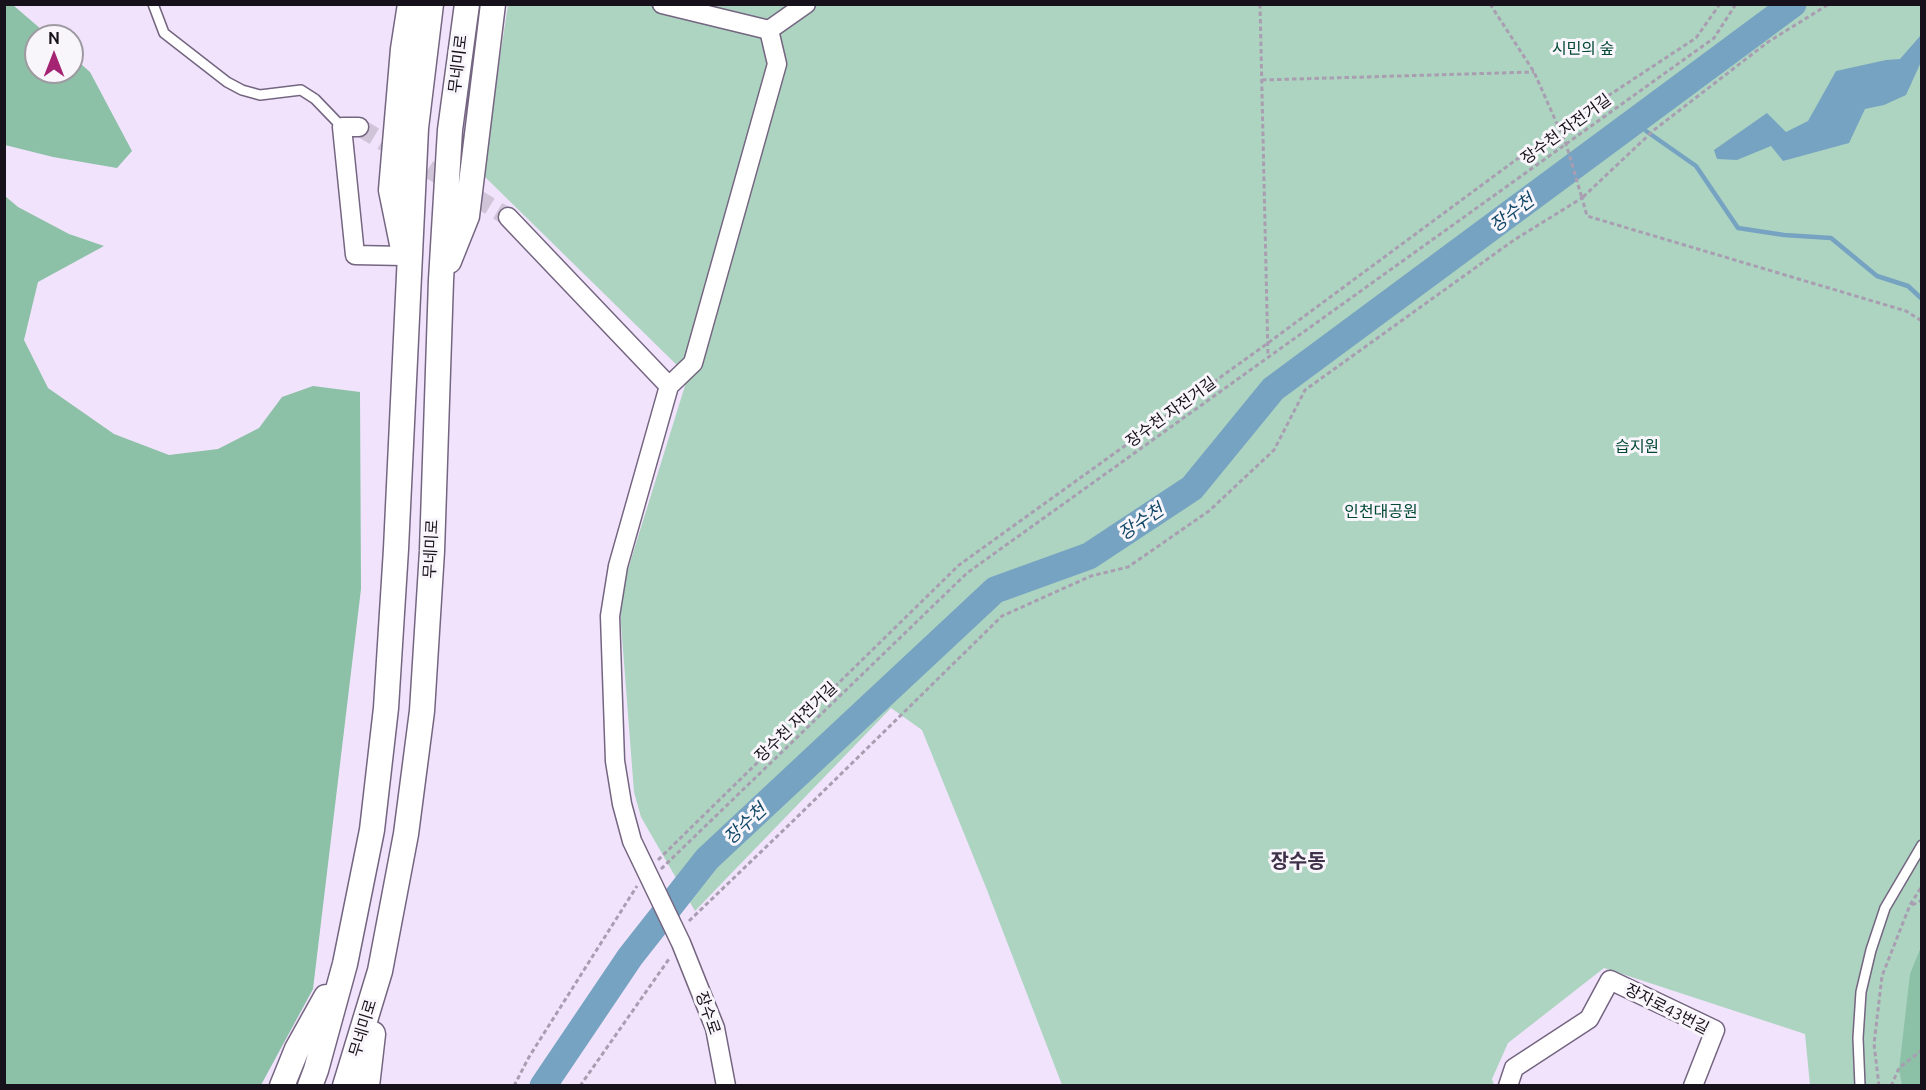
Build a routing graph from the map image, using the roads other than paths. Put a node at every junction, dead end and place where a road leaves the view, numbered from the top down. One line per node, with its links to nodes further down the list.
1 (153, 4): 9 (lane)
2 (410, 4): 11 (main road)
3 (431, 4): 13 (main road, 무네미로)
4 (466, 4): 12 (main road, 무네미로)
5 (493, 4): 12 (main road)
6 (662, 4): 8 (street)
7 (806, 4): 8 (street)
8 (769, 30): 14 (street)
9 (351, 127): 11 (street)
10 (508, 217): 14 (street)
11 (404, 256): 13 (main road)
12 (441, 280): 17 (main road, 무네미로)
13 (409, 281): 16 (main road, 무네미로)
14 (669, 386): 22 (street, 장수로)
15 (1922, 845): 25 (lane)
16 (345, 964): 18 (main road); 19 (main road, 무네미로)
17 (380, 971): 20 (main road, 무네미로); 21 (main road)
18 (282, 1086)
19 (310, 1086)
20 (345, 1086)
21 (367, 1086)
22 (726, 1086)
23 (1508, 1086): 24 (street, 장자로43번길)
24 (1692, 1086)
25 (1860, 1086)

